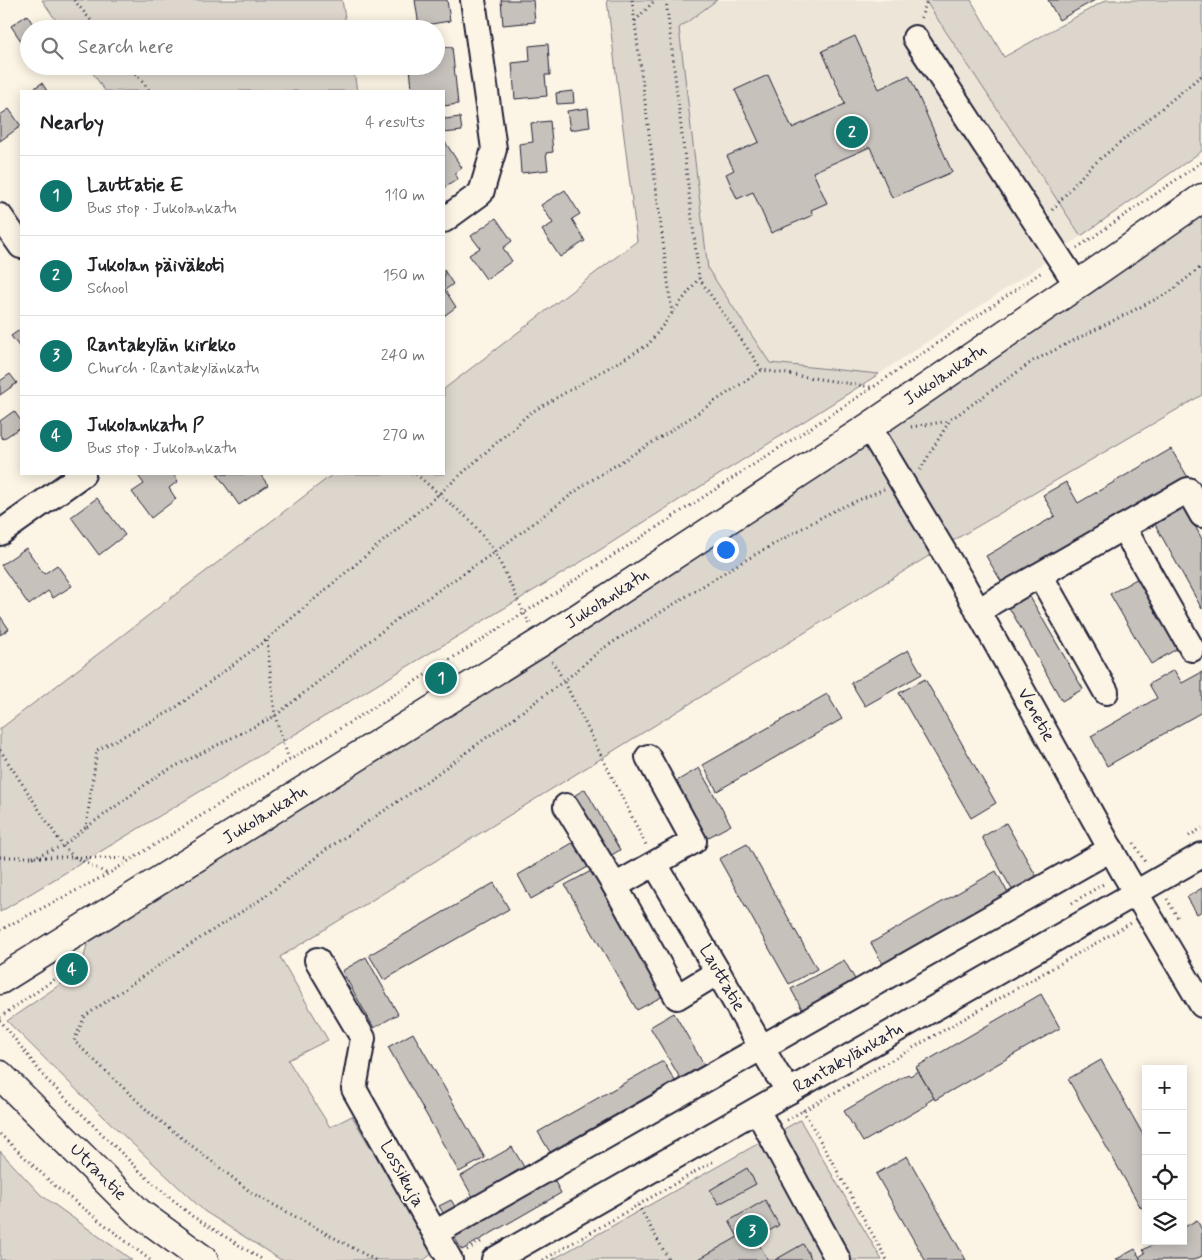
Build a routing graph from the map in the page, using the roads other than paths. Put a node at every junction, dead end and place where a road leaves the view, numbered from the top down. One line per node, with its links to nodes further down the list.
1 (473, 0): 5 (street)
2 (914, 38): 7 (street)
3 (1202, 198): 7 (main road, Jukolankatu)
4 (0, 216): 6 (street)
5 (445, 219)
6 (20, 245)
7 (1077, 285): 8 (main road, Jukolankatu)
8 (869, 427): 14 (street, Venetie); 26 (main road, Jukolankatu)
9 (82, 475): 12 (street)
10 (1202, 515): 11 (street)
11 (1123, 527): 13 (street); 15 (street)
12 (0, 533)
13 (1040, 575): 14 (street); 16 (street)
14 (978, 612): 19 (street, Venetie)
15 (1192, 649)
16 (1106, 692)
17 (648, 757): 21 (street)
18 (566, 806): 22 (street)
19 (1111, 849): 23 (street, Venetie); 28 (street)
20 (1202, 855): 23 (street, Rantakylänkatu)
21 (655, 864): 22 (street); 25 (street, Lauttatie)
22 (615, 886): 25 (street)
23 (1136, 893): 27 (street, Venetie); 30 (street, Rantakylänkatu)
24 (317, 960): 32 (street, Lossikuja)
25 (718, 972): 28 (street, Lauttatie)
26 (0, 980)
27 (1202, 1005)
28 (762, 1048): 30 (street, Lauttatie); 32 (street)
29 (0, 1075): 33 (main road, Utrantie)
30 (790, 1091): 31 (street, Rantakylänkatu)
31 (762, 1120): 35 (street, Rantakylänkatu); 36 (street)
32 (435, 1233): 34 (street, Lossikuja)
33 (204, 1260)
34 (450, 1260)
35 (494, 1260)
36 (838, 1260)

